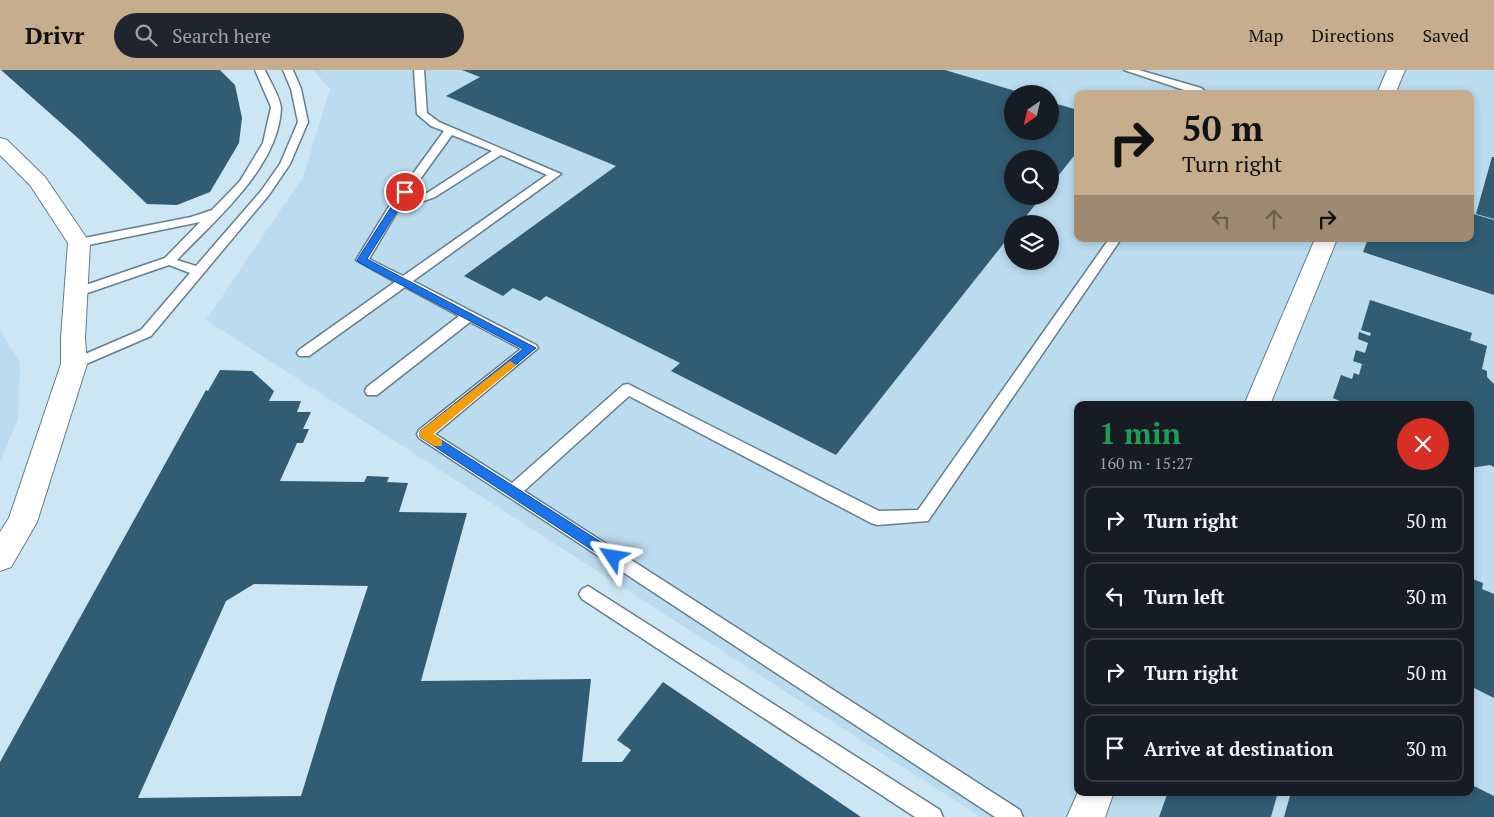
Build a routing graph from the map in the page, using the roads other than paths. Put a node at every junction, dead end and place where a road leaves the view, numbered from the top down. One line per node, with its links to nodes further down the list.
1 (260, 70): 12 (lane)
2 (288, 70): 17 (lane)
3 (419, 70): 8 (lane)
4 (1129, 70): 6 (lane)
5 (1396, 70): 7 (street)
6 (1197, 90)
7 (1388, 90)
8 (450, 130): 10 (lane); 11 (lane)
9 (0, 144): 15 (street)
10 (500, 151): 11 (lane); 18 (lane)
11 (394, 208): 18 (lane)
12 (216, 212): 15 (lane); 16 (lane)
13 (1112, 242): 25 (lane)
14 (1325, 242): 24 (street)
15 (79, 243): 19 (street)
16 (169, 261): 17 (lane); 19 (lane)
17 (198, 272): 22 (lane)
18 (404, 282): 20 (lane); 21 (lane)
19 (76, 293): 22 (street)
20 (468, 316): 23 (lane); 25 (lane)
21 (304, 353)
22 (74, 364): 26 (street)
23 (372, 391)
24 (1259, 401)
25 (513, 492): 30 (lane)
26 (0, 558)
27 (588, 594): 29 (lane)
28 (1094, 796): 31 (street)
29 (933, 817)
30 (1013, 817)
31 (1086, 817)

